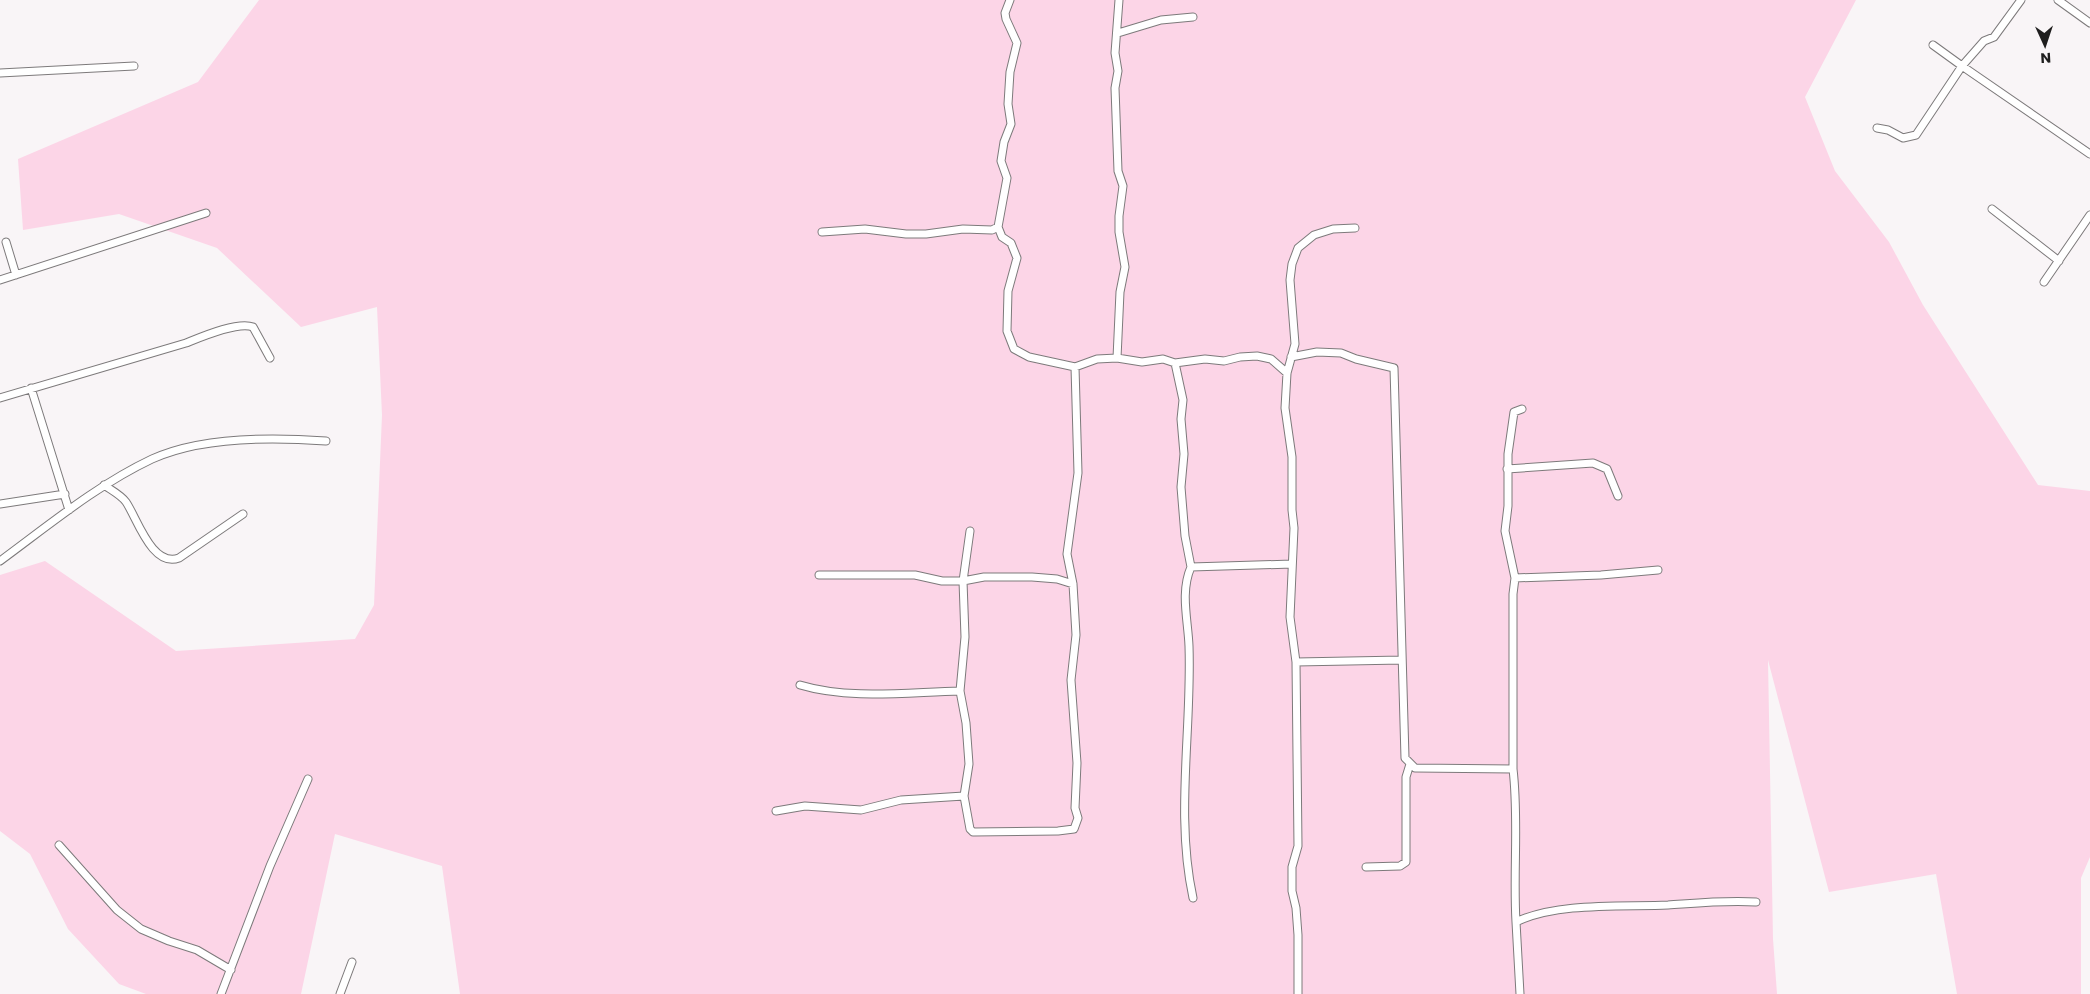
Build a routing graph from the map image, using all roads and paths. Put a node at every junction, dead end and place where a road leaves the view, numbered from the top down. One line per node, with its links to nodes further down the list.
1 (1010, 0): 17 (street)
2 (1118, 0): 7 (street)
3 (2021, 0): 10 (street)
4 (2058, 0): 6 (street)
5 (1193, 17): 7 (street)
6 (2090, 23)
7 (1118, 33): 27 (street)
8 (1933, 45): 10 (street)
9 (134, 66): 11 (street)
10 (1962, 66): 12 (street); 13 (street)
11 (0, 73)
12 (1877, 128)
13 (2090, 154)
14 (1992, 209): 21 (street)
15 (206, 213): 22 (street)
16 (2090, 215): 21 (street)
17 (998, 227): 19 (street); 29 (street)
18 (1355, 228): 25 (street)
19 (822, 232)
20 (6, 242): 22 (street)
21 (2059, 261): 24 (street)
22 (16, 275): 23 (street)
23 (0, 280)
24 (2044, 282)
25 (1291, 356): 30 (street); 51 (street)
26 (270, 358): 31 (street)
27 (1117, 358): 28 (street); 29 (street)
28 (1175, 363): 30 (street); 45 (street)
29 (1074, 367): 50 (street)
30 (1287, 372): 44 (street)
31 (32, 388): 32 (street); 37 (street)
32 (0, 398)
33 (1522, 409): 35 (street)
34 (326, 441): 36 (street)
35 (1508, 469): 38 (street); 48 (street)
36 (104, 485): 40 (street); 41 (street)
37 (65, 494): 39 (street); 40 (street)
38 (1618, 496)
39 (0, 504)
40 (69, 510): 43 (street)
41 (242, 514)
42 (970, 531): 49 (street)
43 (0, 561)
44 (1292, 564): 45 (street); 52 (street)
45 (1191, 567): 62 (street)
46 (1658, 570): 48 (street)
47 (819, 575): 49 (street)
48 (1516, 578): 56 (street)
49 (963, 581): 50 (street); 54 (street)
50 (1073, 584): 58 (street)
51 (1402, 660): 52 (street); 55 (street)
52 (1296, 662): 69 (street)
53 (800, 685): 54 (street)
54 (960, 691): 58 (street)
55 (1410, 764): 56 (street); 61 (street)
56 (1513, 769): 64 (street)
57 (308, 779): 66 (street)
58 (964, 796): 59 (street)
59 (776, 811)
60 (59, 845): 66 (street)
61 (1366, 867)
62 (1192, 898)
63 (1756, 902): 64 (street)
64 (1516, 922): 70 (street)
65 (352, 962): 68 (street)
66 (231, 970): 67 (street)
67 (221, 994)
68 (340, 994)
69 (1298, 994)
70 (1520, 994)

